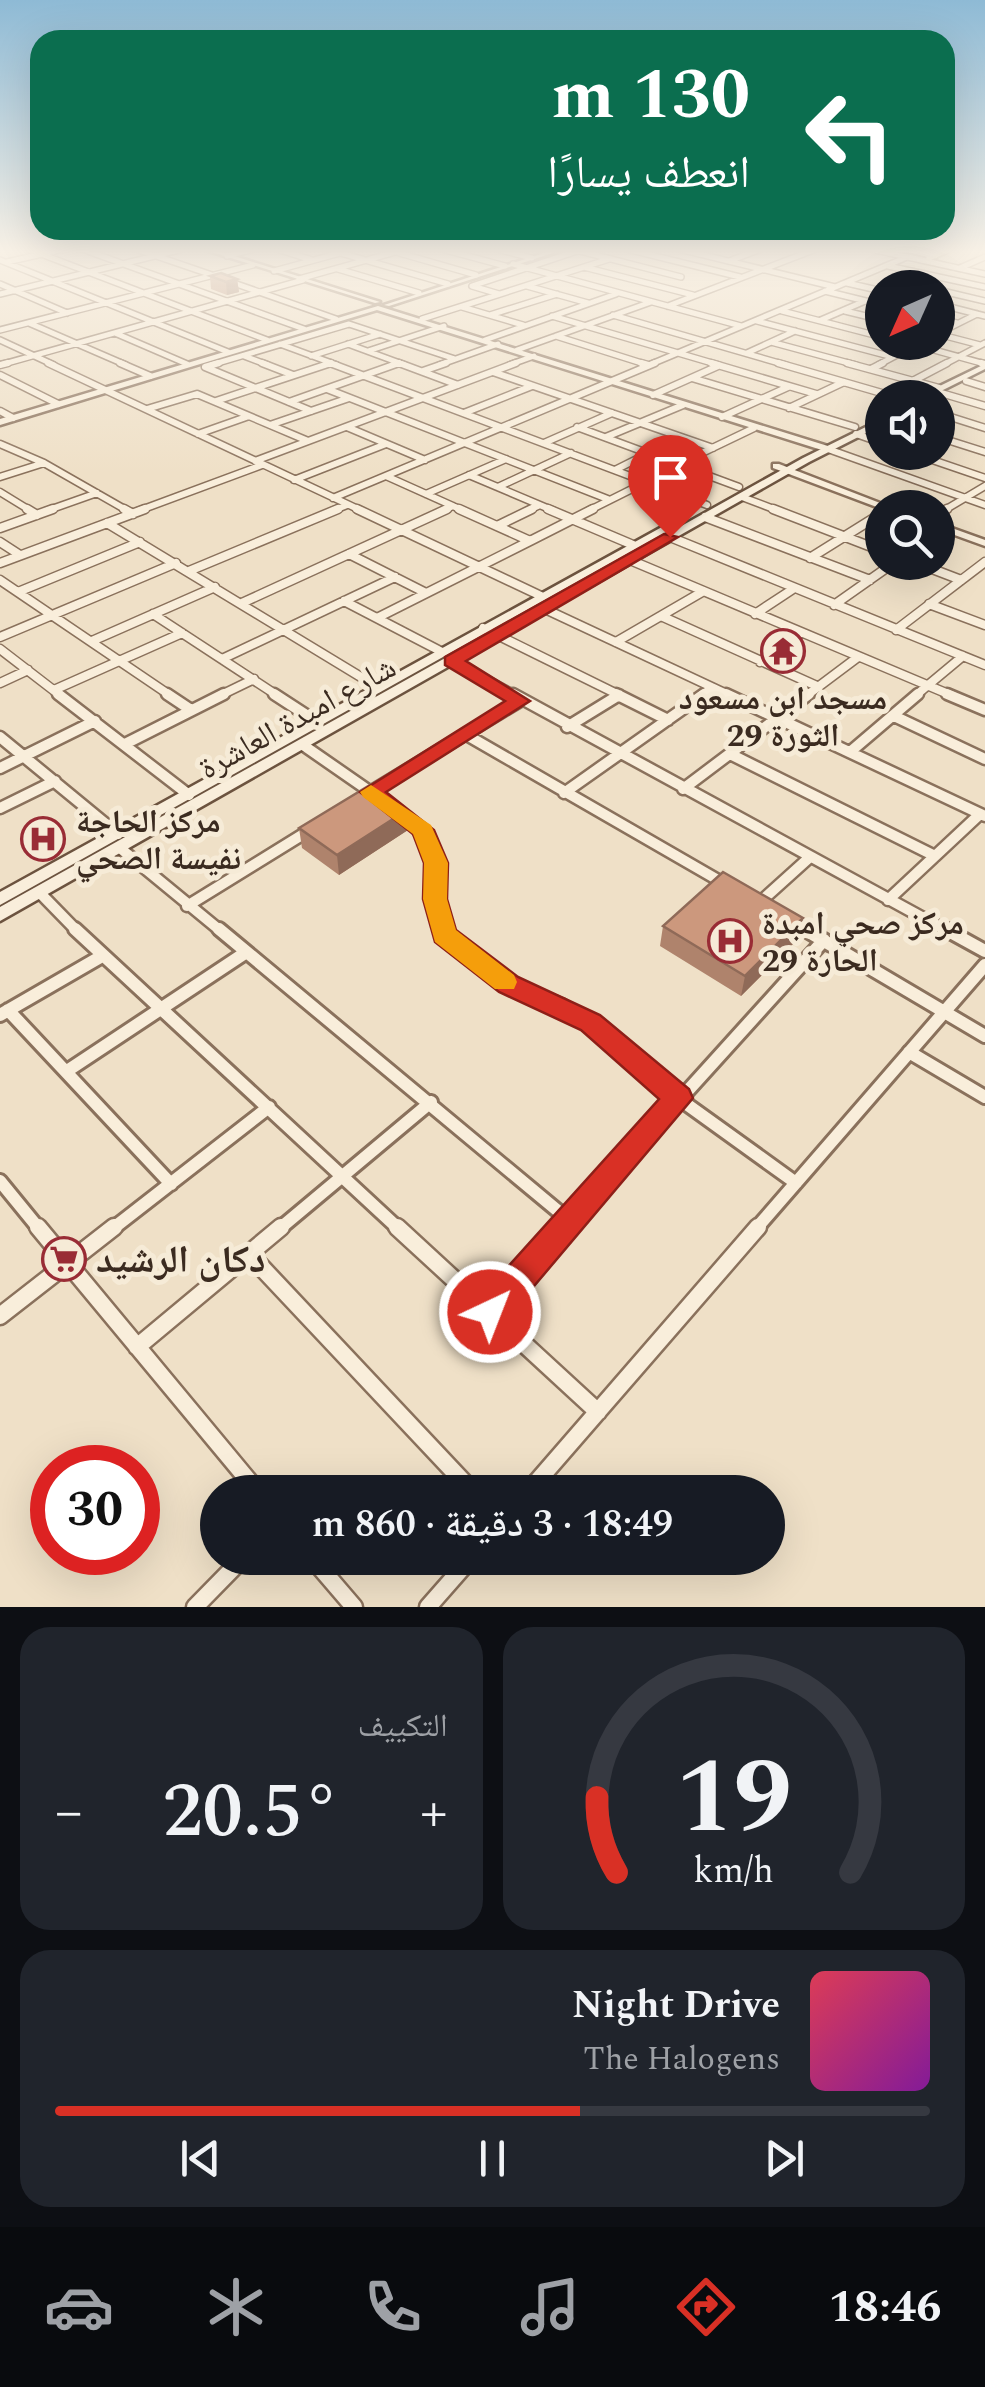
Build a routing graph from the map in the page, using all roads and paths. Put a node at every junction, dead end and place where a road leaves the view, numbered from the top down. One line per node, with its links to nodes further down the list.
1 (25, 324): 25 (street)
2 (31, 324): 39 (street)
3 (145, 324): 27 (street)
4 (157, 324): 49 (street)
5 (223, 324): 34 (street)
6 (292, 324): 23 (street)
7 (318, 324): 23 (street)
8 (437, 324): 20 (street)
9 (517, 324): 21 (street)
10 (530, 324): 21 (street)
11 (580, 324): 19 (street)
12 (587, 324): 19 (street)
13 (645, 324): 29 (street)
14 (734, 324): 22 (street)
15 (747, 324): 22 (street)
16 (771, 324): 26 (street)
17 (832, 324): 24 (street)
18 (958, 324): 44 (street)
19 (584, 325): 31 (street); 43 (street)
20 (444, 326): 35 (street); 36 (street)
21 (524, 326): 36 (street)
22 (742, 326): 37 (street)
23 (304, 328): 34 (street)
24 (848, 328): 28 (street); 32 (street)
25 (0, 330)
26 (796, 331): 32 (street); 38 (street)
27 (115, 332): 39 (street); 62 (street)
28 (865, 332)
29 (676, 333): 37 (street); 43 (street)
30 (381, 334): 35 (street); 40 (street); 41 (street)
31 (556, 336): 45 (street); 66 (street)
32 (824, 339): 46 (street); 47 (street)
33 (0, 340): 52 (street)
34 (267, 340): 49 (street)
35 (400, 340): 48 (street); 58 (street)
36 (485, 340): 42 (street)
37 (706, 342): 50 (street); 51 (street)
38 (771, 342): 46 (street); 51 (street)
39 (76, 344): 52 (street); 76 (street)
40 (280, 344): 53 (street); 54 (street)
41 (348, 344): 48 (street); 54 (street)
42 (498, 344): 45 (street); 58 (street)
43 (648, 344): 50 (street)
44 (984, 345): 57 (street)
45 (517, 350): 55 (street)
46 (800, 350): 59 (street)
47 (865, 350)
48 (368, 351): 63 (street)
49 (228, 352): 62 (street)
50 (678, 353): 66 (street); 67 (street)
51 (746, 353): 61 (street)
52 (33, 356): 65 (street); 94 (street)
53 (243, 356): 68 (street); 77 (street)
54 (311, 356): 64 (street)
55 (534, 356): 72 (street); 82 (street)
56 (955, 356): 57 (street)
57 (960, 357): 69 (street); 81 (street)
58 (456, 359): 71 (street)
59 (839, 360): 70 (street); 73 (street)
60 (887, 360): 70 (street)
61 (774, 361): 73 (street); 74 (street)
62 (190, 363): 68 (street); 76 (street)
63 (400, 363): 71 (street); 78 (street)
64 (332, 364): 77 (street); 78 (street)
65 (0, 365)
66 (649, 366): 82 (street)
67 (719, 366): 74 (street); 79 (street)
68 (205, 367): 91 (street)
69 (985, 367): 83 (main road); 85 (main road)
70 (870, 369): 80 (street)
71 (422, 372): 86 (street)
72 (493, 372): 86 (street); 87 (street)
73 (816, 373): 84 (street)
74 (746, 374): 88 (street)
75 (0, 375): 104 (street)
76 (150, 376): 94 (street)
77 (294, 376): 91 (street)
78 (364, 376): 93 (street); 98 (street)
79 (692, 378): 96 (street); 101 (street)
80 (909, 380)
81 (915, 380)
82 (612, 381): 96 (street); 100 (street)
83 (966, 381): 89 (main road); 90 (street)
84 (845, 382): 92 (street); 95 (street)
85 (955, 383)
86 (458, 385): 98 (street)
87 (533, 386): 100 (street); 113 (street)
88 (788, 386): 95 (street); 101 (street)
89 (955, 386)
90 (985, 387)
91 (256, 388): 102 (street); 103 (street)
92 (865, 388)
93 (328, 389): 97 (street); 103 (street)
94 (106, 390): 104 (street); 108 (street)
95 (816, 394): 107 (street)
96 (654, 395): 105 (street)
97 (350, 398): 110 (street); 111 (street)
98 (424, 398): 111 (street); 113 (street)
99 (955, 398): 106 (street)
100 (572, 399): 112 (street); 124 (street)
101 (761, 399): 107 (street); 115 (street)
102 (215, 402): 108 (street); 114 (street)
103 (289, 402): 110 (street)
104 (58, 404): 116 (street)
105 (684, 405): 115 (street); 119 (street)
106 (985, 406)
107 (789, 408): 127 (street)
108 (146, 409): 128 (street)
109 (0, 411): 116 (street)
110 (310, 411): 120 (street)
111 (386, 412): 122 (street); 136 (street)
112 (612, 412): 119 (street); 123 (street)
113 (464, 413): 124 (street)
114 (249, 416): 120 (street); 128 (street)
115 (722, 417): 125 (street)
116 (13, 418): 118 (street)
117 (955, 419): 126 (street)
118 (0, 422)
119 (640, 422): 130 (street); 137 (street)
120 (270, 425): 131 (street)
121 (865, 426): 127 (main road, شارع امبدة العاشرة)
122 (347, 427): 131 (street); 135 (street)
123 (578, 427): 130 (street); 133 (street)
124 (504, 428): 133 (street); 136 (street)
125 (754, 428): 137 (street); 138 (street)
126 (985, 428)
127 (856, 431): 129 (street); 138 (main road, شارع امبدة العاشرة)
128 (198, 434): 145 (street)
129 (865, 436)
130 (604, 437): 141 (street)
131 (308, 442): 145 (street)
132 (955, 442): 139 (street)
133 (544, 443): 140 (street)
134 (0, 444): 144 (street)
135 (386, 444): 143 (street); 154 (street)
136 (467, 444): 142 (street); 143 (street)
137 (713, 448): 146 (street)
138 (819, 449): 147 (main road, شارع امبدة العاشرة); 162 (street)
139 (985, 452)
140 (571, 453): 148 (street); 149 (street)
141 (649, 453): 146 (street); 149 (street)
142 (506, 458): 148 (street); 151 (street)
143 (426, 460): 152 (street)
144 (44, 463): 153 (street); 160 (street)
145 (258, 463): 154 (street); 172 (street)
146 (679, 464): 159 (street)
147 (783, 468): 159 (main road, شارع امبدة العاشرة); 164 (street)
148 (535, 470): 157 (street); 165 (street)
149 (615, 470): 155 (street)
150 (955, 470): 156 (street)
151 (469, 475): 157 (street); 161 (street)
152 (386, 476): 161 (street); 163 (street)
153 (0, 477)
154 (294, 480): 163 (street)
155 (646, 482): 165 (street); 171 (street)
156 (985, 482): 162 (street)
157 (498, 488): 170 (street)
158 (0, 492): 173 (street)
159 (740, 492): 171 (main road, شارع امبدة العاشرة); 181 (street)
160 (97, 493): 172 (street); 173 (street)
161 (426, 494): 169 (street)
162 (964, 497): 166 (street); 167 (street)
163 (333, 498): 168 (street)
164 (865, 499)
165 (610, 500): 174 (street)
166 (955, 503)
167 (985, 504)
168 (347, 505): 179 (street); 196 (street)
169 (453, 506): 177 (street); 179 (street)
170 (540, 506): 174 (street); 177 (street)
171 (706, 511): 183 (main road, شارع امبدة العاشرة); 183 (main road, شارع امبدة العاشرة); 190 (street)
172 (133, 514): 175 (street)
173 (37, 515): 178 (street)
174 (573, 519): 182 (street); 183 (street)
175 (107, 523): 185 (street); 189 (street)
176 (865, 523): 181 (street)
177 (497, 526): 182 (street)
178 (0, 528)
179 (401, 530): 188 (street); 195 (street)
180 (955, 532): 186 (street)
181 (843, 536): 187 (street); 190 (street)
182 (530, 541): 195 (street)
183 (651, 541): 191 (main road, شارع امبدة العاشرة); 204 (street); 209 (main road, شارع امبدة العاشرة)
184 (0, 542): 189 (street)
185 (140, 542): 194 (street); 205 (street)
186 (985, 543)
187 (865, 544)
188 (348, 554): 197 (street); 210 (street)
189 (20, 556): 193 (street)
190 (810, 558): 198 (street)
191 (630, 560): 206 (street); 209 (main road, شارع امبدة العاشرة)
192 (985, 562): 202 (street)
193 (0, 563)
194 (176, 563): 196 (street); 215 (street)
195 (480, 566): 207 (street); 209 (street)
196 (189, 571): 203 (street)
197 (394, 576): 207 (street); 208 (street)
198 (865, 578)
199 (955, 578): 202 (street)
200 (0, 580): 205 (street)
201 (870, 580): 212 (street)
202 (961, 580): 211 (street)
203 (215, 587): 210 (street); 213 (street)
204 (793, 589): 212 (street); 214 (street)
205 (18, 592): 215 (street)
206 (702, 592): 214 (street); 216 (street)
207 (426, 593): 217 (street)
208 (344, 601): 217 (street); 220 (street)
209 (543, 602): 219 (main road, شارع امبدة العاشرة); 224 (main road, شارع امبدة العاشرة); 227 (street)
210 (242, 603): 220 (street)
211 (929, 604): 218 (street); 221 (street)
212 (834, 605): 221 (street)
213 (153, 614): 222 (street); 226 (street)
214 (756, 614): 223 (street)
215 (54, 615): 225 (street); 226 (street)
216 (661, 616): 227 (street); 234 (street)
217 (378, 618): 230 (street)
218 (985, 625)
219 (483, 628): 224 (street); 230 (main road, شارع امبدة العاشرة)
220 (283, 629): 232 (street); 241 (street)
221 (896, 630): 229 (street)
222 (182, 633): 232 (street); 233 (street)
223 (800, 633): 231 (street); 234 (street)
224 (499, 635): 230 (main road, شارع امبدة العاشرة); 244 (street)
225 (0, 638)
226 (92, 642): 233 (street)
227 (616, 642): 242 (street)
228 (0, 649): 236 (street)
229 (963, 656): 235 (street); 239 (street)
230 (447, 657): 241 (main road, شارع امبدة العاشرة); 245 (street); 257 (main road, شارع امبدة العاشرة)
231 (858, 657): 239 (street); 240 (street)
232 (222, 659): 237 (street)
233 (120, 660): 243 (street); 246 (street)
234 (760, 662): 240 (street)
235 (985, 665)
236 (28, 670): 238 (street); 243 (street)
237 (254, 680): 246 (street); 252 (street)
238 (0, 682)
239 (928, 686): 247 (street); 248 (street)
240 (819, 687): 249 (street)
241 (379, 688): 252 (main road, شارع امبدة العاشرة)
242 (712, 688): 249 (street); 250 (street)
243 (54, 690): 251 (street)
244 (618, 695): 250 (street); 253 (street)
245 (520, 701): 253 (street); 254 (street)
246 (190, 710): 256 (street)
247 (985, 710)
248 (894, 716): 258 (street); 262 (street)
249 (778, 719): 258 (street); 259 (street)
250 (668, 720): 260 (street)
251 (94, 721): 256 (street); 261 (street)
252 (317, 722): 268 (main road, شارع امبدة العاشرة)
253 (567, 727): 260 (street)
254 (465, 734): 266 (street); 267 (street)
255 (0, 737): 261 (street)
256 (125, 744): 268 (street)
257 (302, 745): 266 (street); 273 (main road, شارع امبدة العاشرة)
258 (850, 752): 271 (street)
259 (730, 754): 265 (street); 274 (street)
260 (620, 755): 265 (street); 267 (street)
261 (24, 756): 263 (street); 264 (street)
262 (985, 759)
263 (0, 768)
264 (55, 781): 270 (street); 273 (street)
265 (683, 789): 275 (street)
266 (371, 792): 269 (street); 294 (street)
267 (564, 793): 279 (street)
268 (189, 794): 273 (main road, شارع امبدة العاشرة)
269 (354, 802)
270 (0, 808)
271 (982, 815): 274 (street)
272 (321, 823): 280 (street)
273 (119, 841): 276 (main road, شارع امبدة العاشرة); 277 (main road, شارع امبدة العاشرة); 280 (street)
274 (935, 856): 278 (street)
275 (810, 857): 278 (street); 279 (street)
276 (40, 893): 281 (main road, شارع امبدة العاشرة); 285 (street)
277 (0, 900)
278 (888, 900): 283 (street)
279 (759, 903): 282 (street)
280 (187, 906): 284 (street)
281 (0, 915)
282 (824, 940): 289 (street); 294 (street)
283 (985, 951)
284 (246, 953): 287 (street); 295 (street)
285 (102, 956): 287 (street); 288 (street)
286 (985, 964): 289 (street)
287 (160, 1010): 292 (street); 296 (street)
288 (4, 1012): 292 (street)
289 (944, 1012): 290 (street); 291 (street)
290 (985, 1036)
291 (909, 1052): 293 (street); 298 (street)
292 (66, 1070): 299 (street)
293 (985, 1097)
294 (678, 1098): 298 (street); 301 (street)
295 (432, 1102): 297 (street); 301 (street)
296 (270, 1107): 297 (street); 299 (street)
297 (344, 1178): 302 (street); 304 (street)
298 (796, 1183): 307 (street)
299 (171, 1184): 303 (street)
300 (1, 1185): 303 (street)
301 (570, 1222): 304 (street)
302 (250, 1255): 306 (street); 309 (street)
303 (69, 1262): 305 (street); 306 (street)
304 (490, 1312): 307 (street)
305 (0, 1316)
306 (137, 1347): 308 (street)
307 (598, 1412): 310 (street)
308 (244, 1475)
309 (457, 1475)
310 (543, 1475)
311 (226, 1575): 314 (street)
312 (327, 1575): 315 (street)
313 (456, 1575): 316 (street)
314 (195, 1607)
315 (354, 1607)
316 (428, 1607)

